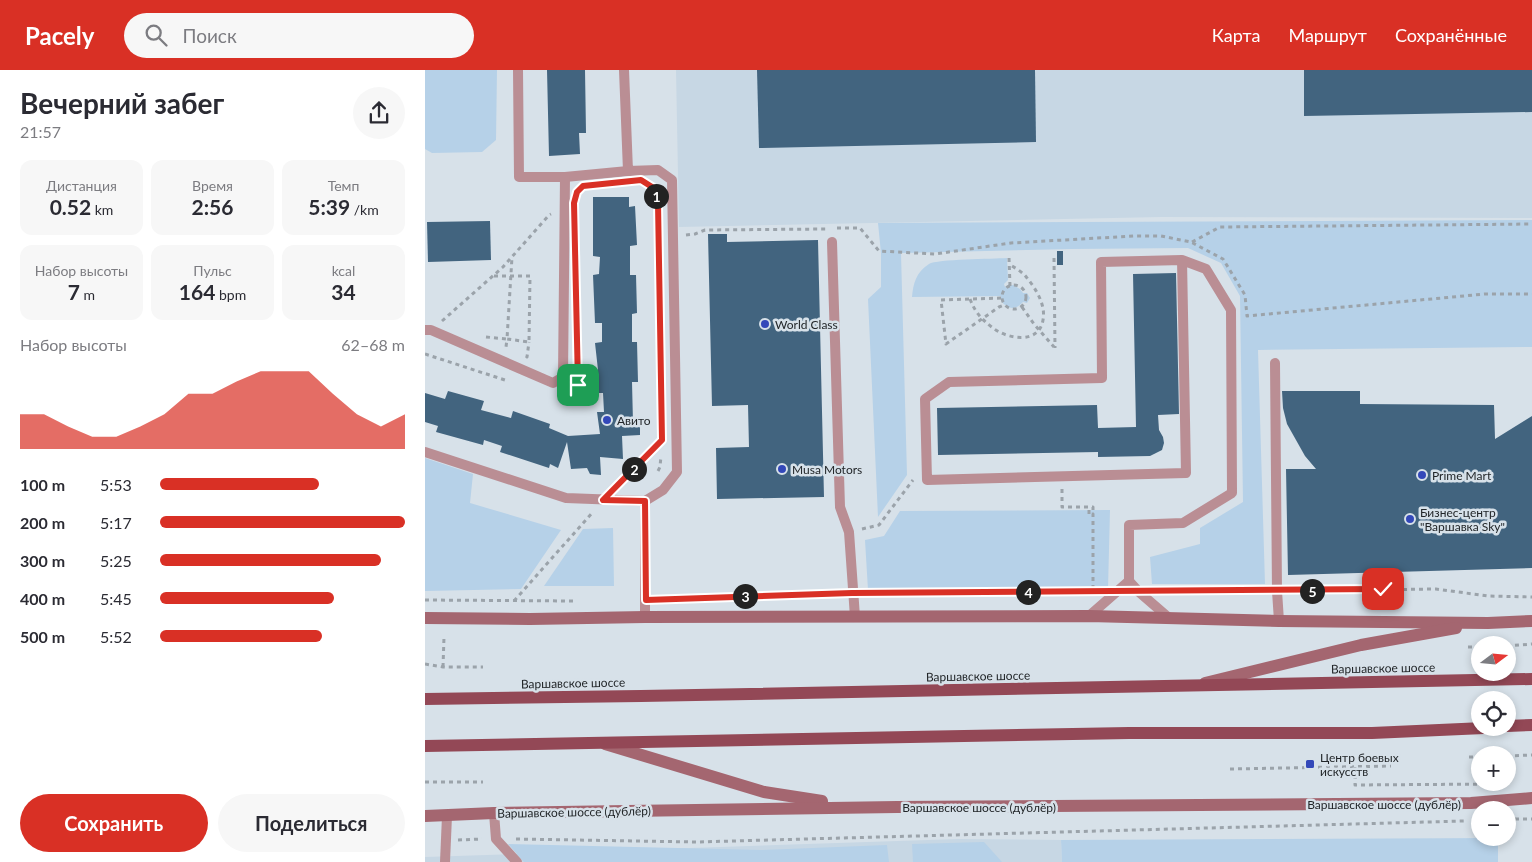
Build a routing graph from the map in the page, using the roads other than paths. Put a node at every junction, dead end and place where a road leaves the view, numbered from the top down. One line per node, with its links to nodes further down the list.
1 (518, 70): 4 (lane)
2 (624, 70): 3 (lane)
3 (628, 171): 4 (lane); 10 (lane)
4 (565, 177): 7 (lane)
5 (832, 242): 14 (lane)
6 (1182, 260): 6 (lane); 11 (lane)
7 (428, 330)
8 (1275, 363): 17 (lane)
9 (425, 452): 10 (lane)
10 (645, 501): 13 (lane)
11 (1129, 582): 12 (lane); 16 (lane)
12 (1089, 616): 14 (main road); 16 (main road)
13 (645, 617): 14 (main road); 15 (main road)
14 (855, 617)
15 (425, 618)
16 (1169, 618): 17 (main road)
17 (1279, 621): 19 (main road)
18 (1532, 621): 19 (main road)
19 (1488, 623): 21 (main road)
20 (1532, 678): 21 (main road, Варшавское шоссе)
21 (1193, 686): 22 (main road, Варшавское шоссе)
22 (425, 698)
23 (1532, 725): 24 (main road)
24 (1516, 726)
25 (1471, 729): 26 (main road)
26 (603, 743): 27 (main road); 29 (main road)
27 (425, 746)
28 (1532, 798): 29 (main road, Варшавское шоссе (дублёр))
29 (897, 807): 30 (main road, Варшавское шоссе (дублёр))
30 (494, 813): 32 (main road, Варшавское шоссе (дублёр)); 34 (lane)
31 (425, 816): 32 (main road, Варшавское шоссе (дублёр))
32 (447, 816): 33 (lane)
33 (445, 862)
34 (517, 862)

